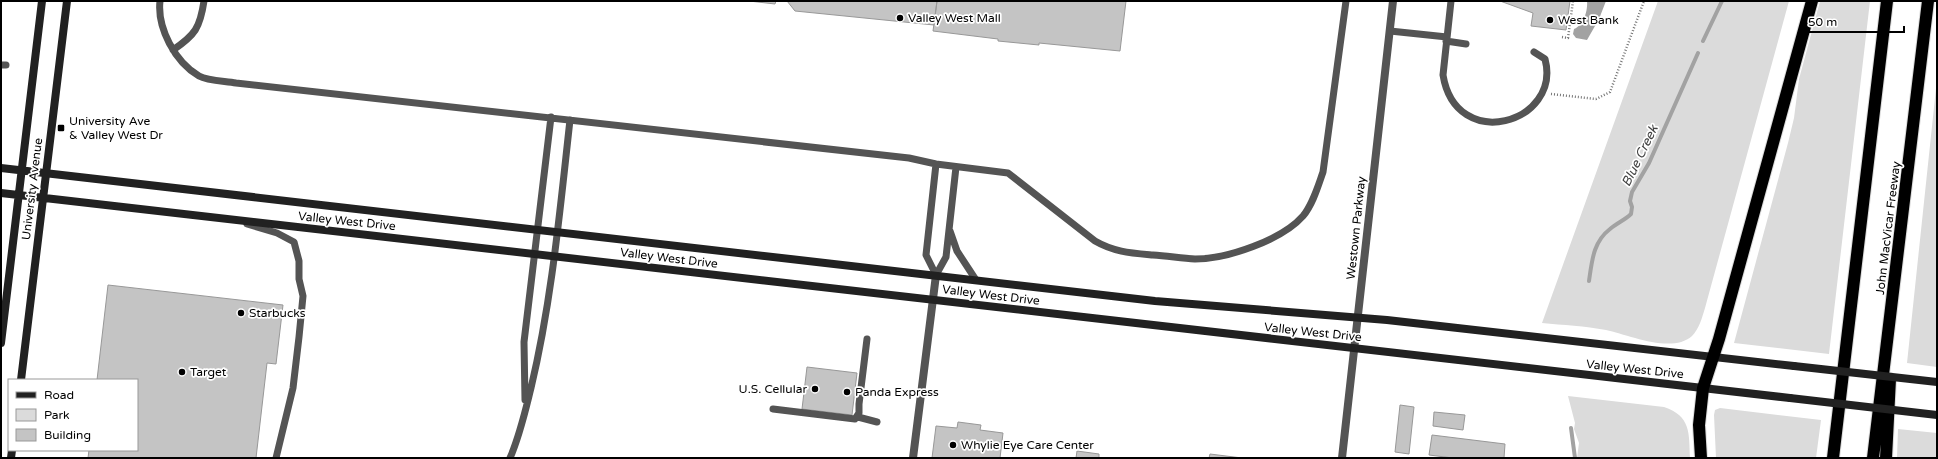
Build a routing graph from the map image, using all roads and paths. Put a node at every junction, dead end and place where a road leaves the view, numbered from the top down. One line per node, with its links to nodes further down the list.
1 (42, 1): 25 (main road, University Avenue)
2 (67, 1): 26 (main road, University Avenue)
3 (160, 1): 17 (lane)
4 (204, 1): 17 (lane)
5 (1346, 1): 23 (lane)
6 (1393, 1): 13 (street, Westown Parkway)
7 (1451, 1): 15 (lane)
8 (1573, 1): 14 (path)
9 (1644, 1): 19 (path)
10 (1812, 1): 44 (highway)
11 (1887, 1): 58 (highway)
12 (1928, 1): 38 (highway, John MacVicar Freeway)
13 (1390, 31): 15 (lane); 40 (street, Westown Parkway)
14 (1562, 37)
15 (1446, 39): 16 (lane); 19 (lane)
16 (1466, 44)
17 (173, 50): 20 (lane)
18 (1534, 52): 19 (lane)
19 (1541, 92)
20 (551, 117): 21 (lane); 32 (lane)
21 (570, 120): 22 (lane); 33 (lane)
22 (936, 164): 23 (lane); 36 (lane)
23 (956, 167): 31 (lane)
24 (1, 168): 25 (main road, Valley West Drive)
25 (21, 170): 26 (main road, Valley West Drive); 28 (main road, University Avenue)
26 (46, 173): 29 (main road, University Avenue); 32 (main road, Valley West Drive)
27 (1, 193): 28 (main road, Valley West Drive)
28 (18, 196): 29 (main road, Valley West Drive); 42 (main road, University Avenue)
29 (42, 199): 30 (main road, Valley West Drive); 45 (main road, University Avenue)
30 (239, 221): 34 (main road, Valley West Drive); 53 (lane)
31 (949, 227): 36 (lane); 37 (lane)
32 (538, 229): 33 (main road, Valley West Drive); 34 (lane)
33 (557, 232): 35 (lane); 36 (main road, Valley West Drive)
34 (535, 255): 35 (main road, Valley West Drive); 49 (lane)
35 (554, 257): 39 (main road, Valley West Drive); 49 (lane)
36 (936, 275): 37 (main road, Valley West Drive); 39 (street)
37 (976, 280): 40 (main road, Valley West Drive)
38 (1895, 283): 59 (highway, John MacVicar Freeway); 60 (highway)
39 (933, 301): 43 (main road, Valley West Drive); 55 (street)
40 (1358, 317): 43 (street, Westown Parkway); 44 (main road, Valley West Drive)
41 (867, 338): 51 (lane)
42 (1, 343)
43 (1355, 349): 47 (main road, Valley West Drive); 56 (street, Westown Parkway)
44 (1714, 356): 46 (main road, Valley West Drive, bridge); 47 (highway)
45 (21, 379)
46 (1937, 382)
47 (1703, 388): 50 (main road, Valley West Drive, bridge); 57 (highway)
48 (773, 409): 51 (lane)
49 (525, 412): 54 (lane)
50 (1937, 415)
51 (858, 417): 52 (lane)
52 (877, 422)
53 (276, 458)
54 (510, 458)
55 (914, 458)
56 (1342, 458)
57 (1701, 458)
58 (1833, 458)
59 (1873, 458)
60 (1886, 458)

